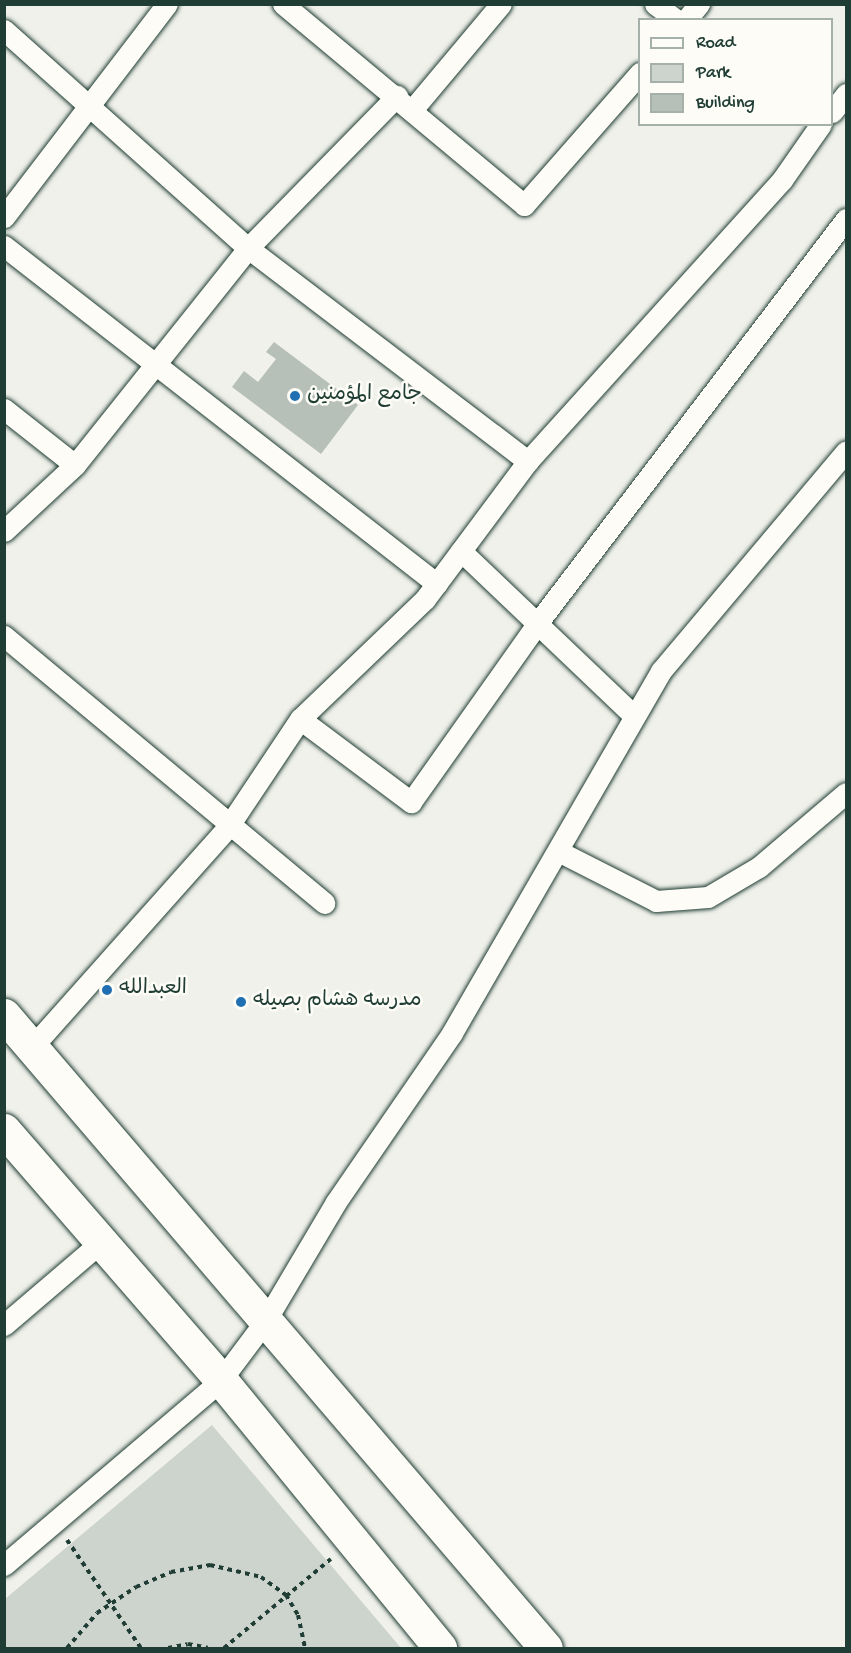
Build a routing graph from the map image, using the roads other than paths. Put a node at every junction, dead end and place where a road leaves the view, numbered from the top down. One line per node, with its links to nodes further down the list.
1 (166, 4): 12 (street)
2 (283, 4): 11 (street)
3 (501, 4): 11 (street)
4 (655, 4): 6 (street)
5 (699, 4): 7 (street)
6 (673, 18)
7 (688, 18)
8 (4, 30): 12 (street)
9 (638, 74): 11 (street)
10 (846, 94): 13 (street)
11 (404, 103): 18 (street)
12 (92, 107): 15 (street); 18 (street)
13 (833, 110)
14 (816, 126): 22 (street)
15 (4, 217)
16 (846, 219): 27 (street)
17 (4, 246): 19 (street)
18 (248, 248): 19 (street); 22 (street)
19 (152, 361): 23 (street); 26 (street)
20 (4, 409): 23 (street)
21 (846, 451): 29 (street)
22 (528, 461): 25 (street)
23 (75, 465): 24 (street)
24 (4, 531)
25 (461, 551): 26 (street); 27 (street)
26 (436, 584): 30 (street)
27 (539, 621): 29 (street); 30 (street)
28 (4, 636): 32 (street)
29 (633, 715): 33 (street)
30 (300, 718): 32 (street)
31 (846, 793): 33 (street)
32 (228, 827): 34 (street); 36 (street)
33 (558, 851): 39 (street)
34 (324, 903)
35 (4, 1015): 36 (main road)
36 (32, 1047): 39 (main road)
37 (4, 1130): 38 (main road)
38 (100, 1243): 40 (street); 41 (main road)
39 (266, 1320): 41 (street); 44 (main road)
40 (4, 1325)
41 (221, 1380): 42 (street); 43 (main road)
42 (4, 1565)
43 (440, 1648)
44 (546, 1648)

